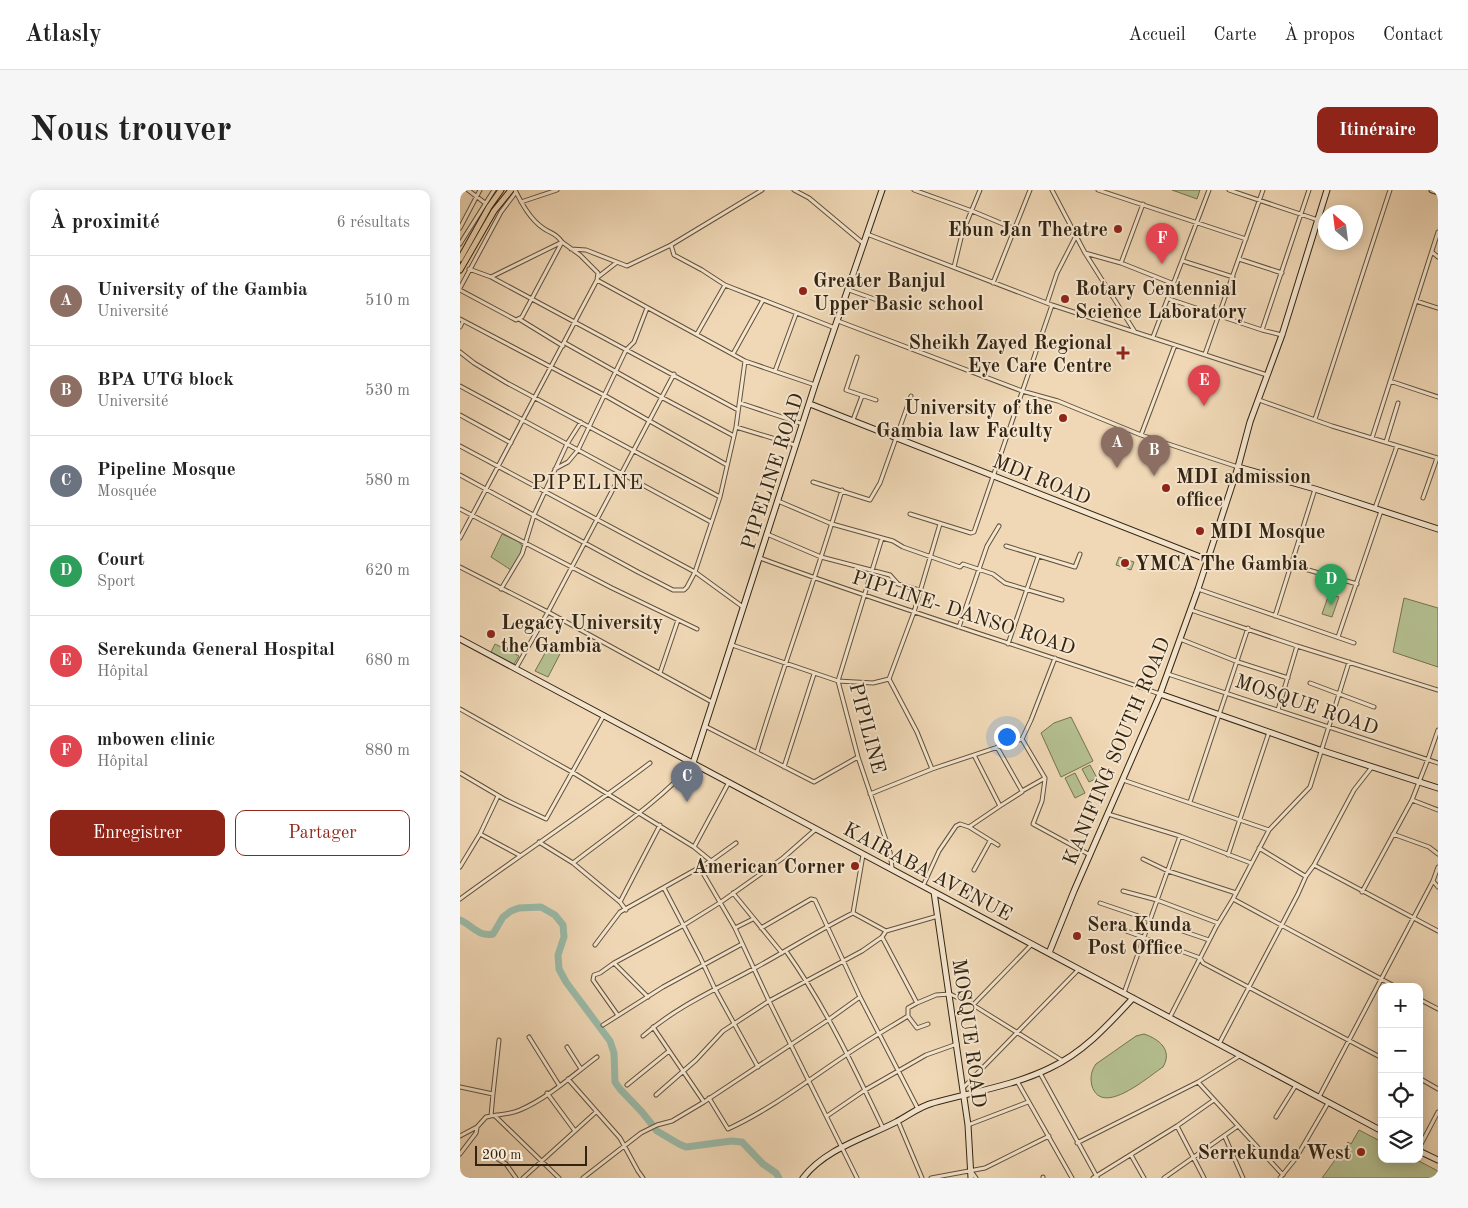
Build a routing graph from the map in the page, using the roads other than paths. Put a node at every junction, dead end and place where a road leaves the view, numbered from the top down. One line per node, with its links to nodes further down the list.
1 (468, 190): 23 (street)
2 (480, 190): 23 (street)
3 (494, 190): 26 (street)
4 (501, 190): 48 (main road)
5 (557, 190): 25 (street)
6 (762, 190): 43 (street)
7 (794, 190): 42 (street)
8 (882, 190): 37 (street, PIPELINE ROAD)
9 (914, 190): 29 (street)
10 (980, 190): 29 (street)
11 (1030, 190): 34 (street)
12 (1052, 190): 38 (street)
13 (1098, 190): 27 (street)
14 (1209, 190): 32 (street)
15 (1229, 190): 24 (street)
16 (1263, 190): 24 (street)
17 (1309, 190): 30 (street)
18 (1327, 190): 28 (street, KANIFING SOUTH ROAD)
19 (1390, 190): 117 (street)
20 (1432, 190): 22 (street)
21 (514, 191): 25 (street); 54 (street); 55 (main road)
22 (1438, 192)
23 (477, 197): 26 (street); 33 (street)
24 (1259, 200): 30 (street); 39 (street)
25 (521, 202): 40 (street)
26 (485, 203): 36 (street)
27 (1143, 204): 32 (street); 52 (street)
28 (1322, 205)
29 (972, 211): 34 (street); 53 (street)
30 (1301, 215): 31 (street); 56 (street)
31 (1318, 220): 85 (street, KANIFING SOUTH ROAD)
32 (1197, 223): 39 (street); 50 (street)
33 (460, 229): 36 (street)
34 (1015, 229): 60 (street)
35 (1438, 232): 45 (street)
36 (466, 233): 41 (street)
37 (868, 234): 42 (street, PIPELINE ROAD); 53 (street)
38 (1076, 236): 46 (street); 69 (street)
39 (1246, 239): 49 (street)
40 (562, 242): 44 (street); 57 (street); 65 (street)
41 (460, 244)
42 (864, 244): 64 (street, PIPELINE ROAD)
43 (671, 245): 51 (street); 62 (street)
44 (571, 249): 51 (street); 59 (street)
45 (1432, 252): 47 (street); 68 (street)
46 (1085, 253): 52 (street); 83 (street)
47 (1438, 257)
48 (460, 259)
49 (1239, 259): 56 (street); 58 (street)
50 (1183, 261): 58 (street); 61 (street)
51 (617, 263): 59 (street)
52 (1121, 263): 61 (street)
53 (954, 267): 60 (street)
54 (469, 269): 57 (street); 63 (street)
55 (460, 270)
56 (1282, 273): 82 (street)
57 (491, 277): 65 (street)
58 (1233, 277): 75 (street)
59 (598, 279): 72 (street); 79 (street)
60 (993, 283): 69 (street)
61 (1174, 284): 66 (street)
62 (724, 285): 67 (street); 84 (street)
63 (460, 289): 76 (street)
64 (848, 290): 71 (street); 78 (street, PIPELINE ROAD)
65 (531, 299): 76 (street); 79 (street)
66 (1168, 299): 75 (street); 86 (street)
67 (763, 300): 74 (street); 91 (street)
68 (1416, 301): 73 (street); 100 (street)
69 (1047, 303): 70 (street)
70 (1052, 305): 83 (street); 103 (street)
71 (894, 306)
72 (647, 308): 84 (street); 89 (street)
73 (1438, 308)
74 (796, 314): 81 (street); 97 (street)
75 (1219, 316): 82 (street); 92 (street)
76 (519, 319): 87 (street)
77 (462, 320): 80 (street); 95 (street)
78 (838, 321): 81 (street, PIPELINE ROAD); 103 (street)
79 (575, 322): 87 (street); 89 (street)
80 (460, 327)
81 (835, 329): 101 (street, PIPELINE ROAD)
82 (1262, 330): 85 (street)
83 (1135, 332): 86 (street)
84 (697, 334): 91 (street)
85 (1282, 335): 99 (street, KANIFING SOUTH ROAD)
86 (1152, 337): 88 (street)
87 (564, 344): 95 (street); 96 (street)
88 (1175, 344): 92 (street); 125 (street)
89 (626, 350): 96 (street); 98 (street)
90 (460, 352): 108 (street)
91 (733, 354): 94 (street)
92 (1205, 354): 99 (street)
93 (856, 357): 105 (street)
94 (745, 361): 97 (street); 112 (street)
95 (551, 368): 104 (street); 108 (street)
96 (616, 370): 104 (street); 109 (street)
97 (776, 371): 101 (street)
98 (674, 374): 109 (street); 115 (street)
99 (1267, 375): 111 (street, KANIFING SOUTH ROAD)
100 (1390, 381): 107 (street); 128 (street)
101 (815, 385): 114 (street, PIPELINE ROAD)
102 (460, 386): 118 (street)
103 (1022, 390): 125 (street); 144 (street)
104 (604, 396): 120 (street); 123 (street)
105 (862, 396): 110 (street); 119 (street)
106 (911, 396): 127 (street)
107 (1438, 396)
108 (535, 397): 118 (street); 121 (street)
109 (662, 397): 120 (street); 126 (street)
110 (876, 400)
111 (1259, 400): 117 (street); 140 (street, KANIFING SOUTH ROAD)
112 (740, 403): 115 (street); 122 (street)
113 (1398, 403): 129 (street)
114 (810, 404): 119 (street, MDI ROAD); 122 (street, PIPELINE ROAD)
115 (738, 410): 124 (street)
116 (460, 415): 130 (street)
117 (1315, 419): 128 (street)
118 (523, 420): 130 (street); 131 (street)
119 (853, 420): 127 (street, MDI ROAD)
120 (650, 421): 136 (street); 138 (street)
121 (581, 422): 123 (street); 131 (street)
122 (803, 424): 133 (street, PIPELINE ROAD)
123 (588, 426): 135 (street); 136 (street)
124 (736, 427): 126 (street); 133 (street)
125 (1140, 435): 140 (street)
126 (734, 436): 138 (street)
127 (895, 437): 144 (street, MDI ROAD); 148 (street)
128 (1372, 438): 129 (street)
129 (1386, 442): 134 (street)
130 (511, 443): 139 (street)
131 (567, 444): 135 (street); 141 (street)
132 (460, 446): 139 (street)
133 (796, 446): 152 (street, PIPELINE ROAD)
134 (1397, 446): 137 (street); 154 (street)
135 (578, 450): 141 (street); 142 (street)
136 (633, 450): 142 (street); 150 (street)
137 (1437, 458): 151 (street)
138 (727, 465): 150 (street)
139 (498, 466): 146 (street); 149 (street)
140 (1238, 467): 147 (street); 176 (street, KANIFING SOUTH ROAD)
141 (555, 469): 149 (street)
142 (620, 473): 159 (street); 160 (street)
143 (460, 475): 146 (street)
144 (994, 476): 162 (street); 176 (street, MDI ROAD)
145 (813, 482): 148 (street)
146 (487, 489): 157 (street); 158 (street)
147 (1315, 489): 154 (street); 177 (street)
148 (842, 490): 161 (street)
149 (546, 492): 157 (street); 159 (street)
150 (720, 497): 160 (street)
151 (1423, 498)
152 (778, 501): 161 (street); 165 (street, PIPELINE ROAD)
153 (460, 509): 158 (street)
154 (1375, 509): 155 (street)
155 (1382, 511): 164 (street); 184 (street)
156 (910, 514): 162 (street)
157 (534, 515): 168 (street); 169 (street)
158 (472, 516): 166 (street); 169 (street)
159 (597, 519): 168 (street); 182 (street)
160 (711, 522): 182 (street)
161 (832, 524): 167 (street); 173 (street)
162 (940, 524): 172 (street)
163 (999, 526): 180 (street)
164 (1438, 529)
165 (767, 534): 173 (street); 175 (street, PIPELINE ROAD)
166 (460, 538)
167 (882, 538): 172 (street); 181 (street, PIPILINE)
168 (585, 542): 179 (street); 182 (street)
169 (527, 543): 179 (street); 185 (street)
170 (1006, 546): 174 (street)
171 (1080, 554): 174 (street)
172 (930, 556): 180 (street); 187 (street)
173 (821, 557): 181 (street); 183 (street)
174 (1038, 557): 188 (street)
175 (760, 558): 183 (street, PIPLINE- DANSO ROAD); 191 (street, PIPELINE ROAD)
176 (1208, 560): 186 (street, KANIFING SOUTH ROAD)
177 (1291, 565): 184 (street); 195 (street)
178 (460, 566): 185 (street)
179 (572, 567): 193 (street); 196 (street)
180 (980, 568): 188 (street); 197 (street)
181 (871, 570): 187 (street); 189 (street, PIPILINE)
182 (695, 572): 191 (street)
183 (814, 578): 189 (street, PIPLINE- DANSO ROAD); 210 (street)
184 (1357, 584): 200 (street)
185 (501, 589): 193 (street)
186 (1198, 589): 192 (street, KANIFING SOUTH ROAD); 195 (street)
187 (919, 590): 194 (street)
188 (1027, 590): 190 (street); 204 (street)
189 (864, 595): 194 (street, PIPLINE- DANSO ROAD); 217 (street, PIPILINE)
190 (1062, 600)
191 (744, 607): 205 (street, PIPELINE ROAD)
192 (1190, 610): 198 (street); 201 (street, KANIFING SOUTH ROAD)
193 (548, 612): 211 (street); 212 (street)
194 (914, 612): 197 (street, PIPLINE- DANSO ROAD); 216 (street)
195 (1275, 616): 200 (street)
196 (678, 620): 199 (street); 212 (street)
197 (959, 627): 204 (street, PIPLINE- DANSO ROAD)
198 (1248, 628): 206 (street); 208 (street)
199 (697, 629)
200 (1338, 637): 203 (street)
201 (1180, 638): 208 (street); 214 (street, KANIFING SOUTH ROAD)
202 (460, 639): 211 (street, KAIRABA AVENUE)
203 (1354, 643)
204 (1008, 644): 207 (street, PIPLINE- DANSO ROAD)
205 (732, 645): 210 (street); 223 (street, PIPELINE ROAD)
206 (1297, 646): 209 (street); 215 (street)
207 (1055, 658): 221 (street, PIPLINE- DANSO ROAD); 233 (street)
208 (1238, 662): 215 (street); 220 (street)
209 (1350, 662): 219 (street); 222 (street)
210 (785, 663): 213 (street); 236 (street)
211 (516, 668): 227 (street, KAIRABA AVENUE)
212 (660, 673): 223 (street)
213 (814, 674): 217 (street); 244 (street)
214 (1167, 674): 220 (street, MOSQUE ROAD); 221 (street, KANIFING SOUTH ROAD)
215 (1288, 678): 226 (street)
216 (889, 679): 217 (street); 245 (street)
217 (838, 681): 238 (street, PIPILINE)
218 (1310, 683): 222 (street)
219 (1438, 690)
220 (1226, 693): 226 (street, MOSQUE ROAD); 228 (street)
221 (1160, 694): 228 (street); 249 (street, KANIFING SOUTH ROAD)
222 (1339, 694): 224 (street); 230 (street)
223 (712, 702): 229 (street, PIPELINE ROAD)
224 (1374, 707)
225 (460, 710): 246 (street)
226 (1278, 710): 230 (street, MOSQUE ROAD)
227 (604, 715): 241 (street, KAIRABA AVENUE); 246 (street)
228 (1220, 715): 232 (street); 258 (street)
229 (705, 726): 236 (street); 241 (street, PIPELINE ROAD)
230 (1327, 728): 235 (street); 239 (street, MOSQUE ROAD)
231 (1438, 730): 239 (street)
232 (1269, 732): 235 (street); 263 (street)
233 (1022, 738): 234 (street); 248 (street)
234 (998, 747): 237 (street); 253 (street)
235 (1320, 750): 243 (street); 267 (street)
236 (756, 752): 244 (street)
237 (974, 755): 245 (street); 259 (street)
238 (858, 757): 244 (street); 254 (street, PIPILINE)
239 (1428, 759): 242 (street, MOSQUE ROAD); 251 (street)
240 (650, 763): 255 (street)
241 (692, 763): 250 (street, KAIRABA AVENUE); 261 (street)
242 (1438, 763)
243 (1372, 766): 251 (street); 286 (street)
244 (784, 767)
245 (932, 769): 254 (street)
246 (572, 772): 255 (street); 256 (street)
247 (460, 774): 256 (street)
248 (1045, 778): 253 (street); 280 (street)
249 (1123, 779): 258 (street); 262 (street, KANIFING SOUTH ROAD)
250 (729, 782): 266 (street, KAIRABA AVENUE); 275 (street)
251 (1419, 782): 252 (street); 257 (street)
252 (1438, 788)
253 (1022, 792): 259 (street)
254 (870, 794): 290 (street, PIPILINE)
255 (609, 795): 261 (street); 272 (street)
256 (498, 796): 268 (street)
257 (1412, 800): 260 (street); 269 (street)
258 (1190, 802): 263 (street)
259 (1000, 806): 265 (street)
260 (1438, 810)
261 (638, 812): 264 (street); 284 (street)
262 (1108, 814): 270 (street); 280 (street, KANIFING SOUTH ROAD)
263 (1240, 820): 267 (street); 281 (street)
264 (660, 826): 275 (street); 306 (street)
265 (970, 827): 271 (street); 295 (street)
266 (816, 829): 277 (street, KAIRABA AVENUE); 301 (street)
267 (1270, 830): 276 (street)
268 (480, 834): 279 (street); 287 (street)
269 (1393, 834): 278 (street); 300 (street)
270 (1180, 836): 281 (street); 292 (street)
271 (990, 841): 274 (street); 291 (street)
272 (539, 842): 279 (street); 284 (street)
273 (736, 843): 283 (street)
274 (998, 845)
275 (694, 847): 283 (street)
276 (1259, 848): 285 (street); 293 (street)
277 (863, 854): 290 (street, KAIRABA AVENUE); 310 (street)
278 (1438, 854)
279 (520, 855): 303 (street)
280 (1090, 855): 331 (street, KANIFING SOUTH ROAD)
281 (1228, 855): 285 (street)
282 (1143, 859): 292 (street)
283 (711, 861): 289 (street)
284 (573, 863): 306 (street)
285 (1251, 863): 302 (street)
286 (1314, 865): 293 (street); 300 (street)
287 (460, 867)
288 (1438, 867): 294 (street)
289 (700, 868): 297 (street); 307 (street)
290 (892, 868): 295 (street, KAIRABA AVENUE)
291 (974, 870)
292 (1168, 870): 302 (street); 305 (street)
293 (1306, 876): 317 (street)
294 (1433, 881): 296 (street); 312 (street)
295 (923, 886): 299 (street, KAIRABA AVENUE)
296 (1438, 887)
297 (664, 888): 309 (street); 316 (street)
298 (1123, 891): 305 (street)
299 (934, 892): 311 (street, MOSQUE ROAD); 328 (street, KAIRABA AVENUE)
300 (1362, 892): 312 (street)
301 (733, 893): 307 (street); 313 (street)
302 (1236, 893): 304 (street)
303 (460, 899)
304 (1233, 899): 315 (street); 317 (street)
305 (1156, 900): 314 (street); 315 (street)
306 (620, 902): 309 (street)
307 (721, 902): 316 (street); 319 (street)
308 (1100, 904): 314 (street)
309 (626, 910): 329 (street)
310 (853, 913): 318 (street); 322 (street)
311 (939, 916): 322 (street); 345 (street, MOSQUE ROAD)
312 (1413, 917): 323 (street); 339 (street)
313 (754, 918): 319 (street); 320 (street)
314 (1150, 920): 325 (street); 326 (street)
315 (1218, 923): 326 (street)
316 (684, 925): 335 (street); 336 (street)
317 (1282, 925): 339 (street); 342 (street)
318 (827, 926): 320 (street); 330 (street); 334 (street)
319 (735, 928): 327 (street)
320 (761, 928): 332 (street)
321 (1118, 928): 325 (street)
322 (886, 931): 324 (street)
323 (1438, 931)
324 (882, 937): 334 (street); 351 (street)
325 (1145, 937): 333 (street); 344 (street)
326 (1209, 940): 333 (street)
327 (742, 944): 336 (street); 337 (street)
328 (1032, 944): 331 (street, KAIRABA AVENUE); 352 (street)
329 (594, 945)
330 (786, 951): 332 (street); 340 (street)
331 (1048, 953): 338 (street, KAIRABA AVENUE)
332 (782, 954): 337 (street)
333 (1200, 958): 342 (street); 356 (street)
334 (842, 960): 340 (street); 347 (street)
335 (614, 963): 346 (street); 354 (street)
336 (704, 964): 343 (street); 346 (street)
337 (754, 969): 343 (street); 350 (street)
338 (1079, 969): 344 (street, KAIRABA AVENUE); 362 (street)
339 (1381, 979): 341 (street); 366 (street)
340 (806, 981): 350 (street); 357 (street)
341 (1388, 983)
342 (1248, 987): 366 (street); 370 (street)
343 (715, 989): 358 (street); 361 (street)
344 (1124, 993): 348 (street, KAIRABA AVENUE)
345 (950, 994): 351 (street); 352 (street); 369 (street, MOSQUE ROAD)
346 (648, 997): 354 (street)
347 (860, 997): 357 (street); 363 (street)
348 (1133, 998): 356 (street, KAIRABA AVENUE); 377 (street)
349 (1423, 1001): 353 (street)
350 (770, 1002): 358 (street); 368 (street)
351 (917, 1003): 355 (street)
352 (973, 1005): 362 (street)
353 (1438, 1009)
354 (617, 1014): 360 (street)
355 (908, 1016): 359 (street); 363 (street)
356 (1170, 1017): 370 (street, KAIRABA AVENUE)
357 (828, 1020): 368 (street); 373 (street)
358 (734, 1024): 378 (street); 380 (street)
359 (928, 1024)
360 (602, 1025)
361 (653, 1027): 365 (street); 372 (street)
362 (1018, 1032): 377 (street); 392 (street)
363 (879, 1034): 373 (street); 381 (street)
364 (529, 1036): 388 (street)
365 (643, 1036)
366 (1349, 1039): 375 (street); 399 (street)
367 (499, 1040): 396 (street)
368 (791, 1044): 378 (street); 385 (street)
369 (957, 1044): 381 (street); 392 (street, MOSQUE ROAD)
370 (1219, 1044): 374 (street, KAIRABA AVENUE)
371 (567, 1047): 379 (street)
372 (669, 1051): 380 (street); 389 (street)
373 (848, 1053): 385 (street); 394 (street)
374 (1241, 1056): 387 (street); 390 (street, KAIRABA AVENUE)
375 (1378, 1056)
376 (597, 1057): 379 (street)
377 (1063, 1061): 382 (street)
378 (758, 1066): 400 (street)
379 (581, 1069): 383 (street)
380 (683, 1071): 397 (street); 402 (street)
381 (898, 1071): 394 (street); 405 (street)
382 (1040, 1073): 386 (street); 423 (street)
383 (568, 1079): 388 (street); 406 (street)
384 (1423, 1080): 393 (street)
385 (809, 1081): 400 (street); 409 (street)
386 (1016, 1081): 398 (street); 403 (street)
387 (1198, 1082): 401 (street); 423 (street)
388 (559, 1085): 395 (street)
389 (627, 1085)
390 (1296, 1085): 399 (street, KAIRABA AVENUE); 410 (street)
391 (460, 1087): 396 (street)
392 (962, 1089): 398 (street, MOSQUE ROAD)
393 (1438, 1089)
394 (865, 1090): 409 (street); 416 (street)
395 (547, 1093): 408 (street); 418 (street)
396 (493, 1094): 408 (street)
397 (656, 1095)
398 (964, 1096): 405 (street); 412 (street, MOSQUE ROAD)
399 (1319, 1097): 404 (street, KAIRABA AVENUE)
400 (709, 1098): 402 (street)
401 (1214, 1100): 413 (street); 414 (street)
402 (704, 1102): 424 (street)
403 (1028, 1102): 412 (street); 420 (street)
404 (1328, 1102): 417 (street, KAIRABA AVENUE); 436 (street)
405 (918, 1110): 411 (street)
406 (596, 1112): 418 (street); 424 (street)
407 (1438, 1112): 422 (street)
408 (493, 1116): 415 (street); 432 (street)
409 (827, 1116): 425 (street)
410 (1276, 1117)
411 (898, 1121): 416 (street); 445 (street)
412 (968, 1125): 434 (street, MOSQUE ROAD)
413 (1176, 1126): 428 (street); 430 (street)
414 (1238, 1126): 421 (street); 436 (street)
415 (477, 1127): 419 (street); 427 (street)
416 (883, 1129): 425 (street)
417 (1378, 1129)
418 (575, 1132): 432 (street)
419 (460, 1136)
420 (1049, 1136): 434 (street); 449 (street)
421 (1224, 1137): 430 (street); 453 (street)
422 (1423, 1141)
423 (1077, 1143): 435 (street)
424 (624, 1145): 433 (street); 440 (street)
425 (842, 1147): 443 (street); 444 (street)
426 (1423, 1151): 431 (street)
427 (460, 1154)
428 (1131, 1155): 435 (street); 450 (street)
429 (493, 1156): 437 (street)
430 (1194, 1159): 451 (street); 452 (street)
431 (1438, 1160)
432 (542, 1162): 438 (street); 439 (street)
433 (638, 1171): 441 (street); 442 (street)
434 (970, 1171): 446 (street); 447 (street, MOSQUE ROAD); 448 (street)
435 (1095, 1177)
436 (1282, 1177)
437 (516, 1178)
438 (523, 1178)
439 (559, 1178)
440 (583, 1178)
441 (636, 1178)
442 (644, 1178)
443 (803, 1178)
444 (857, 1178)
445 (922, 1178)
446 (931, 1178)
447 (971, 1178)
448 (976, 1178)
449 (1072, 1178)
450 (1144, 1178)
451 (1164, 1178)
452 (1204, 1178)
453 (1243, 1178)

